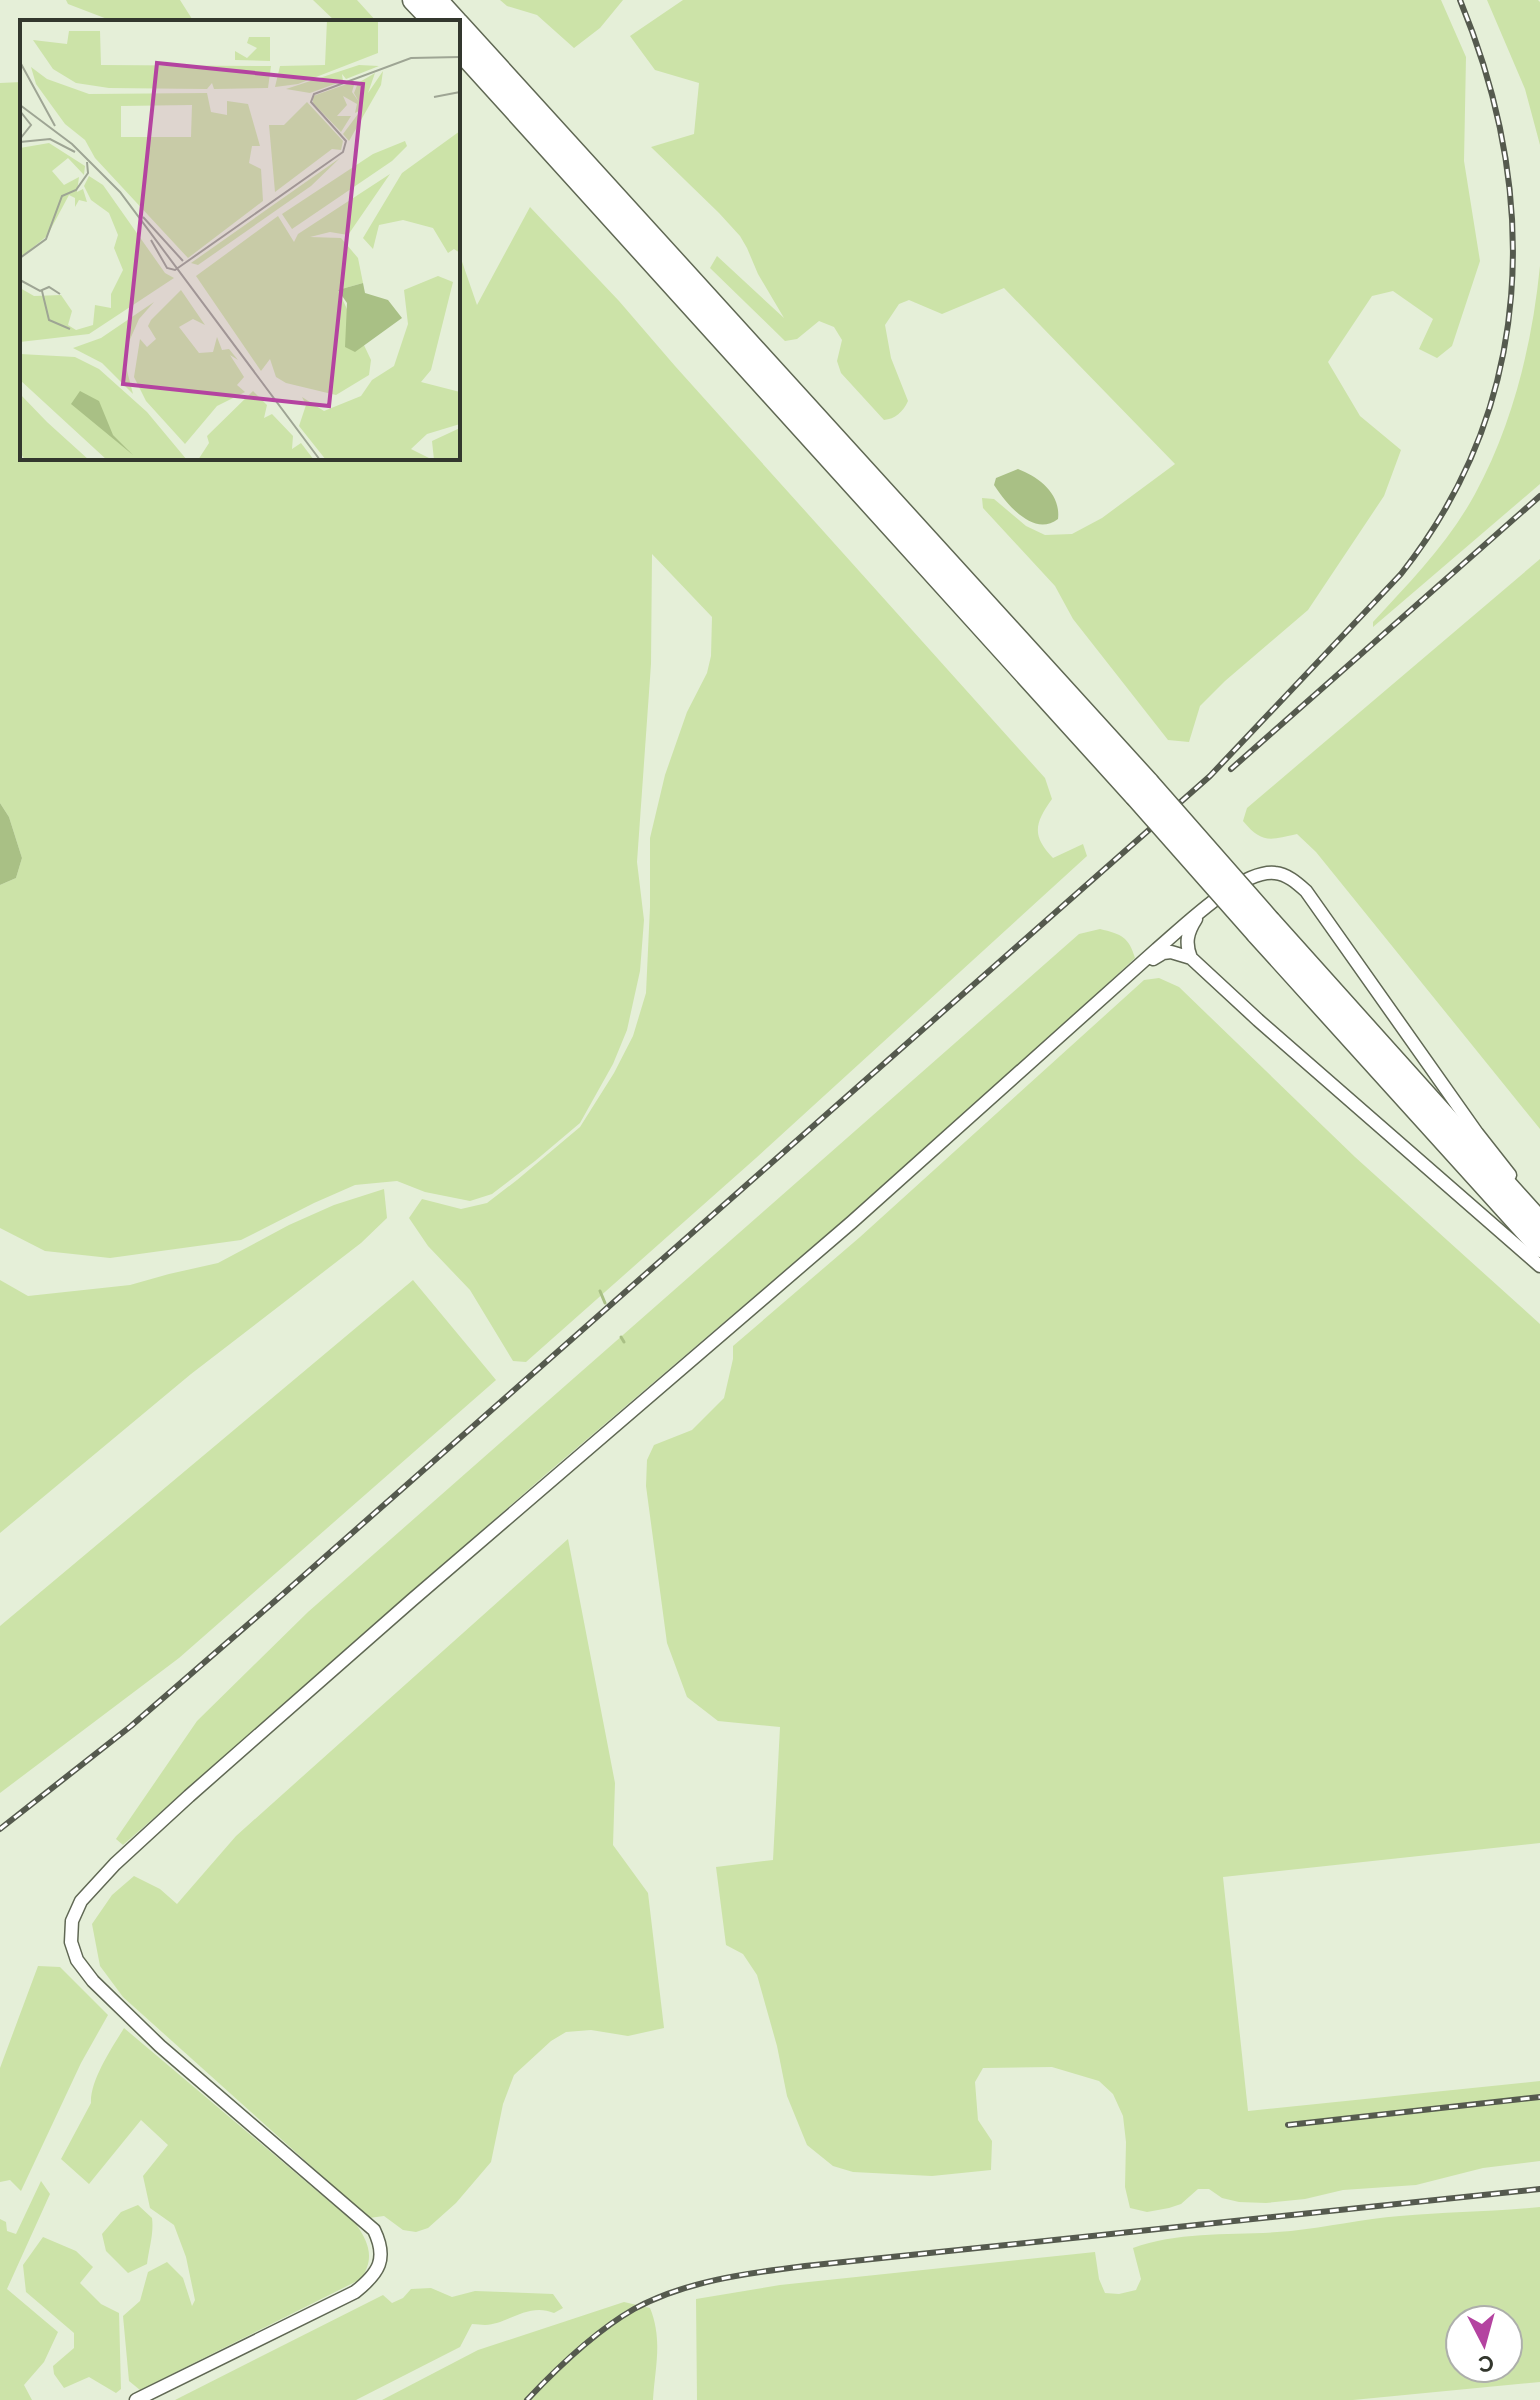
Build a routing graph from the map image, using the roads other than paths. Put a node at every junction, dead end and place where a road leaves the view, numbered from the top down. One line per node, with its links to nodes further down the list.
1 (413, 0): 3 (main road)
2 (437, 0): 4 (main road)
3 (432, 20)
4 (455, 20)
5 (460, 25): 7 (main road)
6 (460, 50): 7 (main road)
7 (1142, 789): 9 (main road, bridge)
8 (1207, 907): 10 (street); 11 (street); 12 (street)
9 (1263, 927): 13 (main road); 14 (main road)
10 (1191, 958): 11 (street); 15 (street)
11 (1119, 985): 16 (street)
12 (1540, 1207)
13 (1540, 1222)
14 (1540, 1247)
15 (1540, 1266)
16 (136, 2400)

